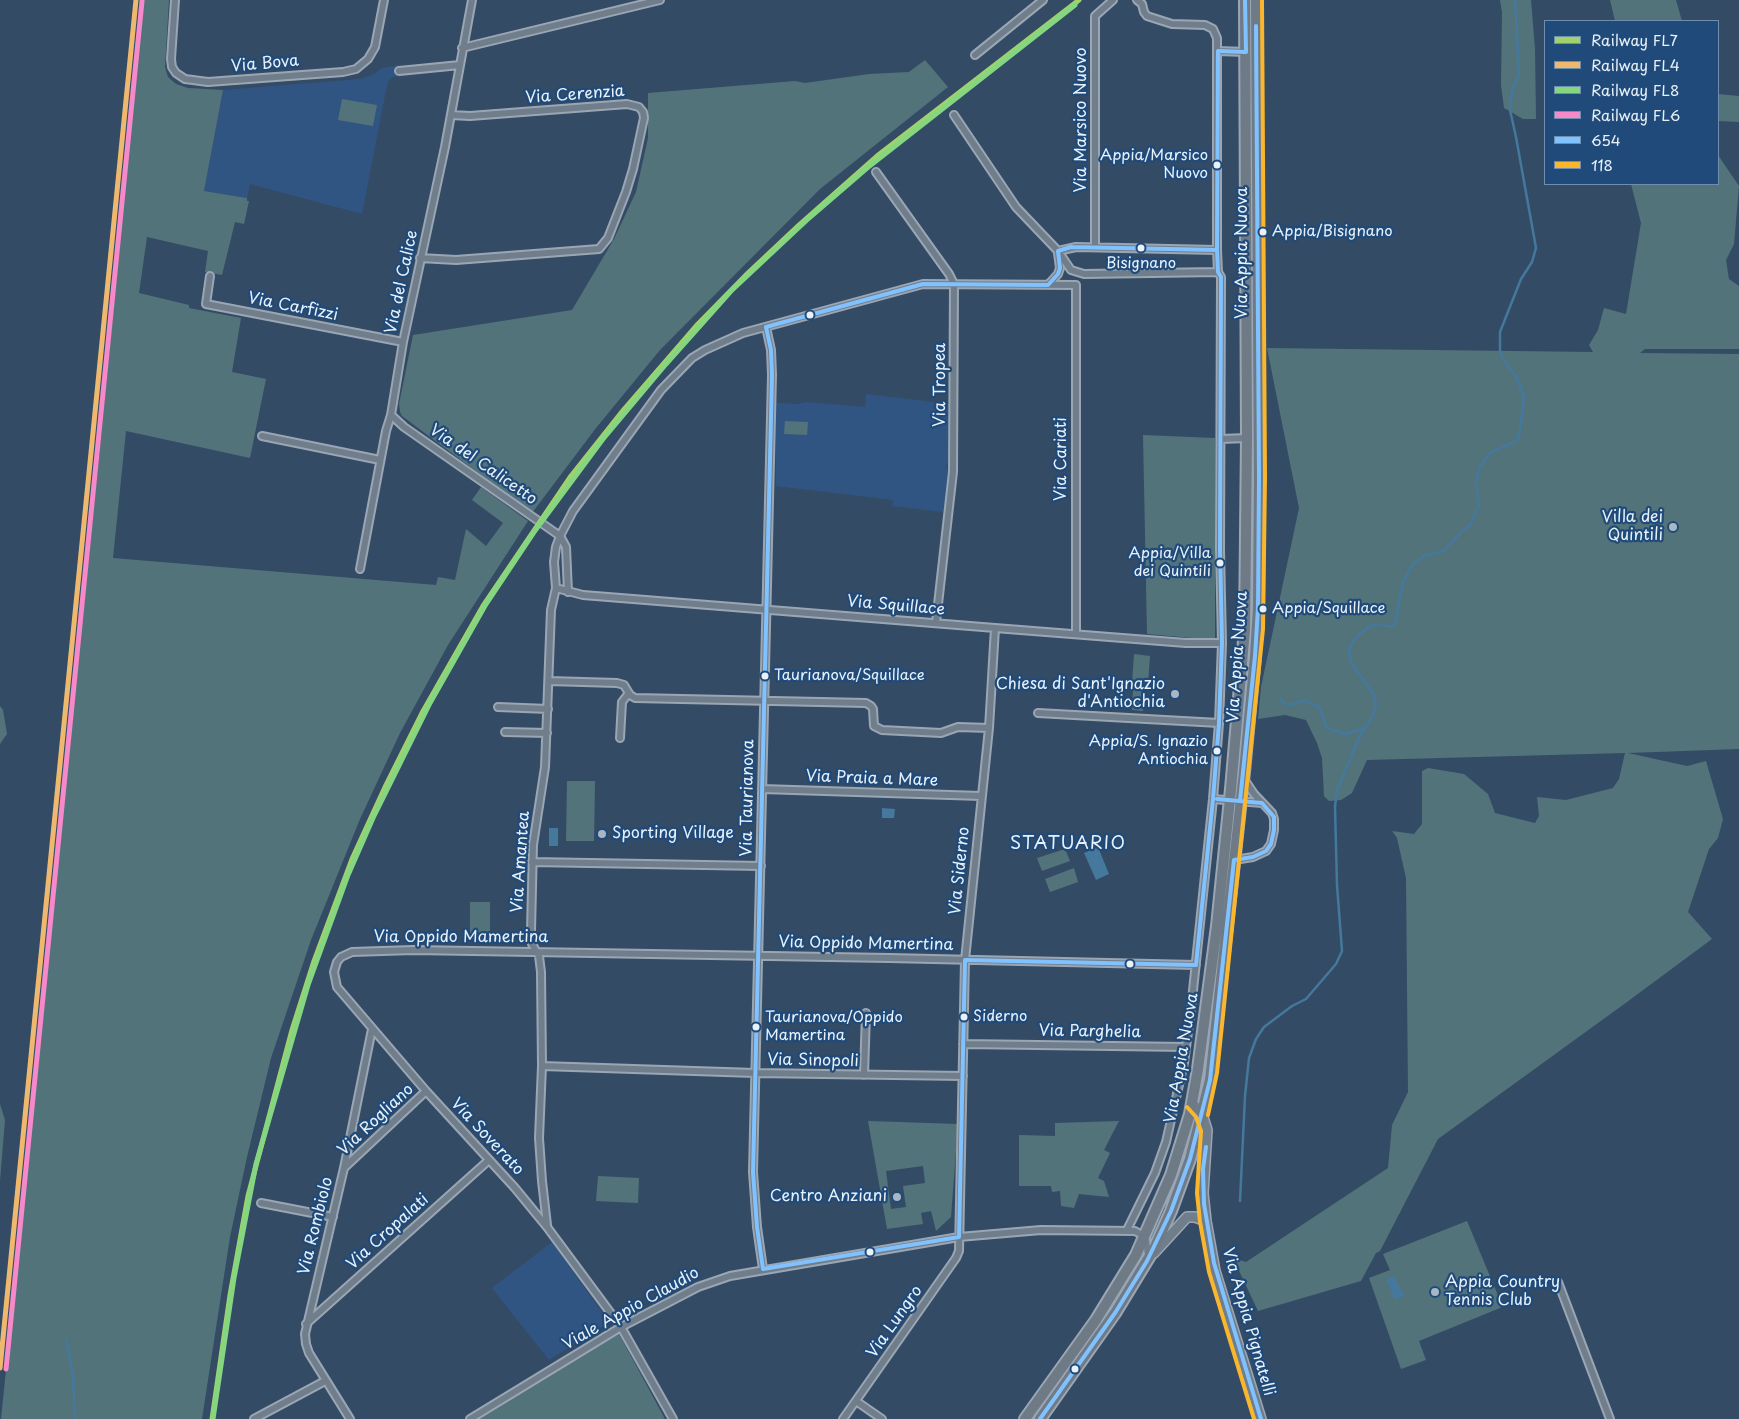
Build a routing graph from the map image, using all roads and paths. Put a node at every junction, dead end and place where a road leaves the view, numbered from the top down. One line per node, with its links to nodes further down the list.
1 (175, 0): 2 (street, Via Bova)
2 (384, 0)
3 (472, 0): 10 (street, Via del Calice)
4 (660, 0): 10 (street)
5 (1043, 0): 13 (street)
6 (1113, 0): 19 (street, Via Marsico Nuovo)
7 (1137, 0): 11 (street)
8 (1245, 0): 12 (main road, Via Appia Nuova)
9 (1256, 0): 56 (main road, Via Appia Nuova)
10 (462, 48): 14 (street, Via del Calice)
11 (1218, 51): 12 (street); 20 (street, Via Appia Nuova)
12 (1246, 52): 33 (main road, Via Appia Nuova)
13 (975, 55)
14 (460, 65): 15 (street); 16 (street, Via del Calice)
15 (400, 71)
16 (451, 115): 22 (street, Via del Calice); 22 (street, Via Cerenzia)
17 (954, 115): 21 (street)
18 (876, 172): 26 (street)
19 (1095, 247): 20 (street); 21 (street)
20 (1217, 250): 23 (street, Via Appia Nuova)
21 (1058, 251): 24 (street); 27 (street)
22 (420, 258): 30 (street, Via del Calice)
23 (1218, 272): 24 (street); 34 (street, Via Appia Nuova)
24 (1084, 274): 28 (street)
25 (210, 276): 30 (street, Via Carfizzi)
26 (954, 284): 27 (street, Via Amantea); 29 (street, Via Amantea); 41 (street, Via Tropea)
27 (1048, 285): 28 (street, Via Amantea)
28 (1076, 285): 43 (street, Via Cariati)
29 (766, 327): 36 (street, Via Amantea); 40 (street, Via Taurianova)
30 (403, 342): 31 (street, Via del Calice)
31 (391, 415): 35 (street, Via del Calice); 36 (street, Via del Calicetto)
32 (262, 436): 35 (street)
33 (1247, 438): 34 (street); 60 (main road, Via Appia Nuova)
34 (1221, 439): 44 (street, Via Appia Nuova)
35 (380, 460): 37 (street, Via del Calice)
36 (560, 536): 38 (street, Via Amantea); 39 (street)
37 (360, 569)
38 (556, 588): 39 (street, Via Squillace); 45 (street, Via Amantea)
39 (568, 592): 40 (street, Via Squillace)
40 (767, 609): 41 (street, Via Squillace); 47 (street, Via Taurianova)
41 (936, 622): 42 (street, Via Squillace)
42 (995, 628): 43 (street, Via Squillace); 52 (street, Via Siderno)
43 (1076, 634): 44 (street, Via Squillace)
44 (1222, 643): 51 (street, Via Appia Nuova)
45 (549, 681): 46 (street); 49 (street, Via Amantea)
46 (629, 693): 47 (street); 55 (street)
47 (764, 702): 52 (street); 57 (street, Via Taurianova)
48 (498, 707): 49 (street)
49 (548, 709): 54 (street, Via Amantea)
50 (1038, 713): 51 (street)
51 (1219, 723): 59 (street, Via Appia Nuova)
52 (989, 728): 58 (street, Via Siderno)
53 (504, 732): 54 (street)
54 (546, 733): 63 (street, Via Amantea)
55 (620, 738)
56 (1243, 777): 60 (main road, Via Appia Nuova); 61 (street)
57 (762, 789): 58 (street, Via Praia a Mare); 64 (street, Via Taurianova)
58 (982, 796): 67 (street, Via Siderno)
59 (1213, 799): 60 (street); 68 (street, Via Appia Nuova)
60 (1235, 801): 61 (street); 62 (main road, Via Appia Nuova); 79 (main road, Via Appia Nuova)
61 (1262, 803): 62 (street)
62 (1234, 860): 80 (main road, Via Appia Nuova)
63 (532, 862): 64 (street); 65 (street, Via Amantea)
64 (761, 866): 66 (street, Via Taurianova)
65 (537, 952): 66 (street, Via Oppido Mamertina); 69 (street, Via Oppido Mamertina); 74 (street, Via Amantea)
66 (758, 955): 67 (street, Via Oppido Mamertina); 75 (street, Via Taurianova)
67 (965, 960): 68 (street, Via Oppido Mamertina); 72 (street, Via Siderno)
68 (1196, 965): 73 (street, Via Appia Nuova)
69 (334, 968): 71 (street, Via Soverato)
70 (866, 1013): 76 (street)
71 (372, 1029): 78 (street, Via Soverato); 82 (street, Via Rombiolo)
72 (963, 1044): 73 (street, Via Parghelia); 77 (street, Via Siderno)
73 (1186, 1047): 87 (street, Via Appia Nuova)
74 (542, 1066): 75 (street, Via Sinopoli); 86 (street, Via Amantea)
75 (755, 1073): 76 (street, Via Sinopoli); 91 (street, Via Taurianova)
76 (864, 1075): 77 (street, Via Sinopoli)
77 (963, 1076): 88 (street, Via Siderno)
78 (426, 1092): 81 (street, Via Soverato); 82 (street, Via Rogliano)
79 (1192, 1103): 80 (main road); 89 (main road, Via Appia Nuova)
80 (1202, 1114): 85 (main road, Via Appia Pignatelli); 90 (main road, Via Appia Nuova)
81 (489, 1160): 86 (street, Via Soverato); 93 (street, Via Cropalati)
82 (344, 1168): 84 (street, Via Rombiolo)
83 (261, 1202): 84 (street)
84 (332, 1217): 93 (street, Via Rombiolo)
85 (1206, 1221): 90 (main road); 105 (main road, Via Appia Pignatelli)
86 (547, 1226): 94 (street, Via Soverato)
87 (1127, 1230): 88 (street, Viale Appio Claudio); 89 (street, Viale Appio Claudio)
88 (959, 1237): 91 (street, Viale Appio Claudio); 96 (street, Via Lungro)
89 (1144, 1238): 90 (street); 103 (main road, Via Appia Nuova)
90 (1148, 1261): 104 (main road, Via Appia Nuova)
91 (763, 1269): 94 (street, Viale Appio Claudio)
92 (1558, 1282): 106 (street)
93 (306, 1325): 95 (street, Via Rombiolo)
94 (621, 1327): 99 (street, Viale Appio Claudio); 100 (street, Via Soverato)
95 (325, 1381): 97 (street); 98 (street, Via Rombiolo)
96 (856, 1401): 101 (street, Via Lungro); 102 (street)
97 (254, 1419)
98 (350, 1419)
99 (470, 1419)
100 (673, 1419)
101 (843, 1419)
102 (882, 1419)
103 (1025, 1419)
104 (1040, 1419)
105 (1261, 1419)
106 (1610, 1419)

